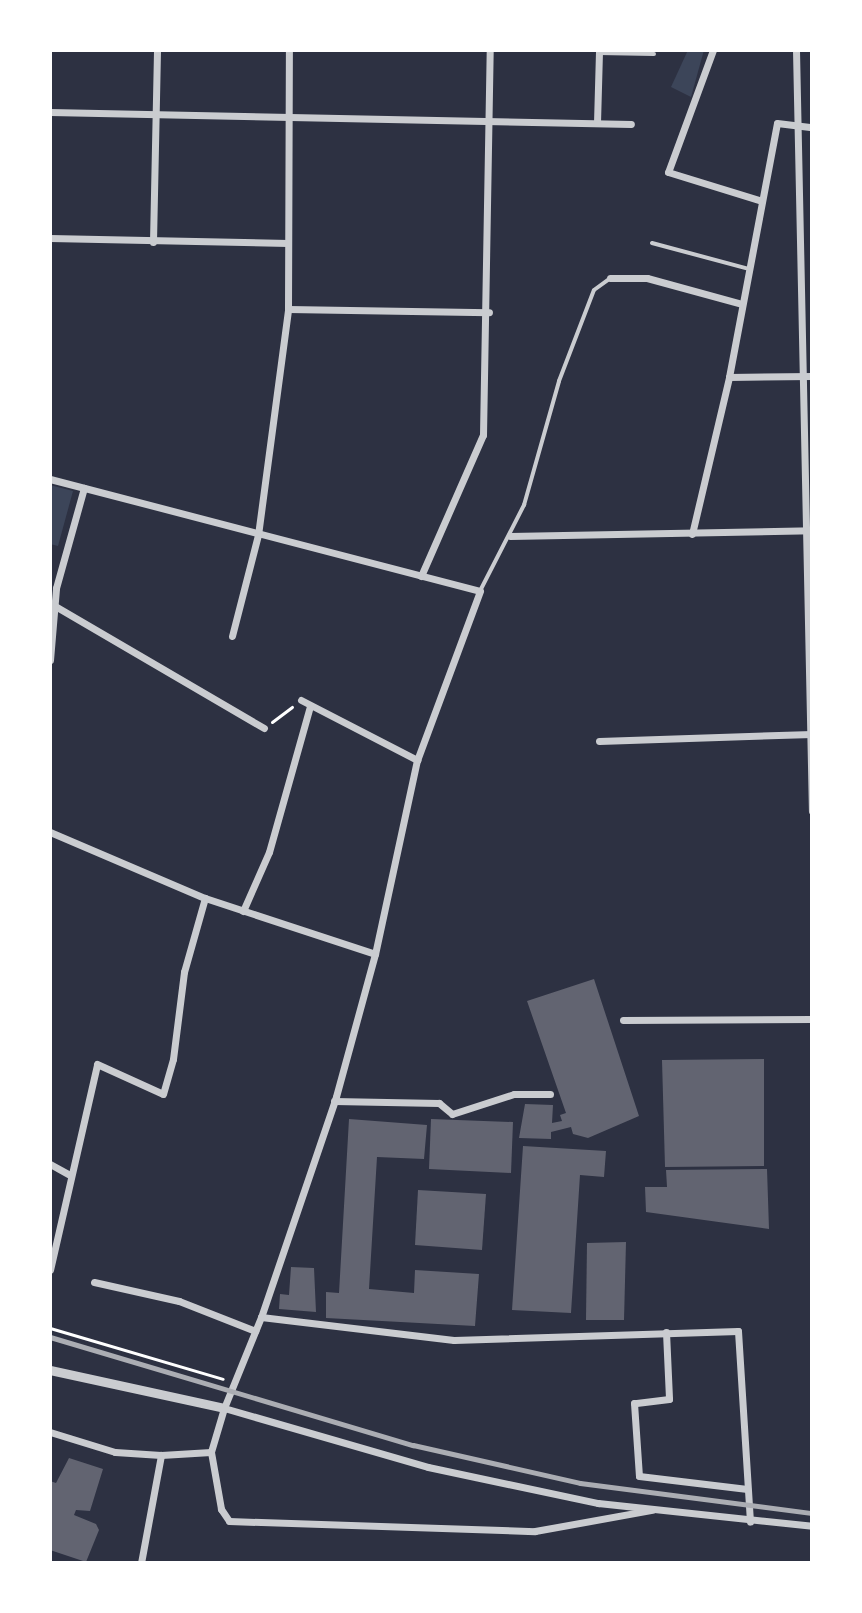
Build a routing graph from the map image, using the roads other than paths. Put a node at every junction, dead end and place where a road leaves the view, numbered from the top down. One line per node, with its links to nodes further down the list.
1 (157, 50): 9 (street)
2 (289, 50): 10 (street)
3 (490, 50): 11 (street)
4 (713, 50): 16 (street)
5 (796, 50): 14 (street)
6 (599, 52): 7 (lane); 12 (street)
7 (654, 54)
8 (50, 112): 9 (street)
9 (156, 114): 10 (street); 18 (street)
10 (288, 118): 11 (street); 19 (street)
11 (490, 121): 12 (street); 25 (street)
12 (597, 123): 13 (street)
13 (631, 124)
14 (796, 126): 15 (street); 16 (street); 26 (street)
15 (812, 127)
16 (762, 201): 21 (street)
17 (50, 238): 18 (street)
18 (153, 242): 19 (street)
19 (288, 243): 24 (street)
20 (652, 243): 21 (lane)
21 (749, 269): 23 (street)
22 (610, 278): 23 (street); 33 (lane)
23 (742, 304): 27 (street)
24 (288, 309): 25 (street); 32 (street)
25 (489, 312): 34 (street)
26 (808, 376): 27 (street); 30 (street)
27 (729, 377): 31 (street)
28 (50, 479): 29 (street)
29 (84, 488): 32 (street); 36 (street)
30 (810, 530): 31 (street); 42 (street)
31 (692, 534): 33 (street)
32 (258, 535): 34 (street); 37 (street)
33 (510, 536): 35 (lane)
34 (421, 576): 35 (street)
35 (480, 591): 44 (street)
36 (55, 606): 38 (street); 41 (street)
37 (232, 636)
38 (50, 660)
39 (301, 700): 40 (street)
40 (310, 706): 44 (street); 48 (street)
41 (264, 728)
42 (811, 734): 43 (street); 45 (street)
43 (599, 741)
44 (417, 760): 49 (street)
45 (812, 811)
46 (50, 832): 47 (street)
47 (205, 898): 48 (street); 55 (street)
48 (243, 911): 49 (street)
49 (375, 954): 53 (street)
50 (812, 1019): 51 (street)
51 (623, 1020)
52 (550, 1094): 53 (street)
53 (334, 1101): 58 (street)
54 (50, 1164): 55 (street)
55 (70, 1175): 56 (street)
56 (50, 1270)
57 (94, 1282): 59 (street)
58 (261, 1317): 59 (street); 60 (street)
59 (255, 1331): 62 (street)
60 (666, 1332): 66 (street); 66 (street)
61 (50, 1370): 62 (street)
62 (224, 1408): 64 (street); 67 (street)
63 (50, 1432): 65 (street)
64 (211, 1452): 65 (street); 67 (street)
65 (161, 1455): 70 (street)
66 (747, 1489): 68 (street)
67 (652, 1510): 68 (street)
68 (750, 1522): 69 (street)
69 (812, 1526)
70 (141, 1563)

